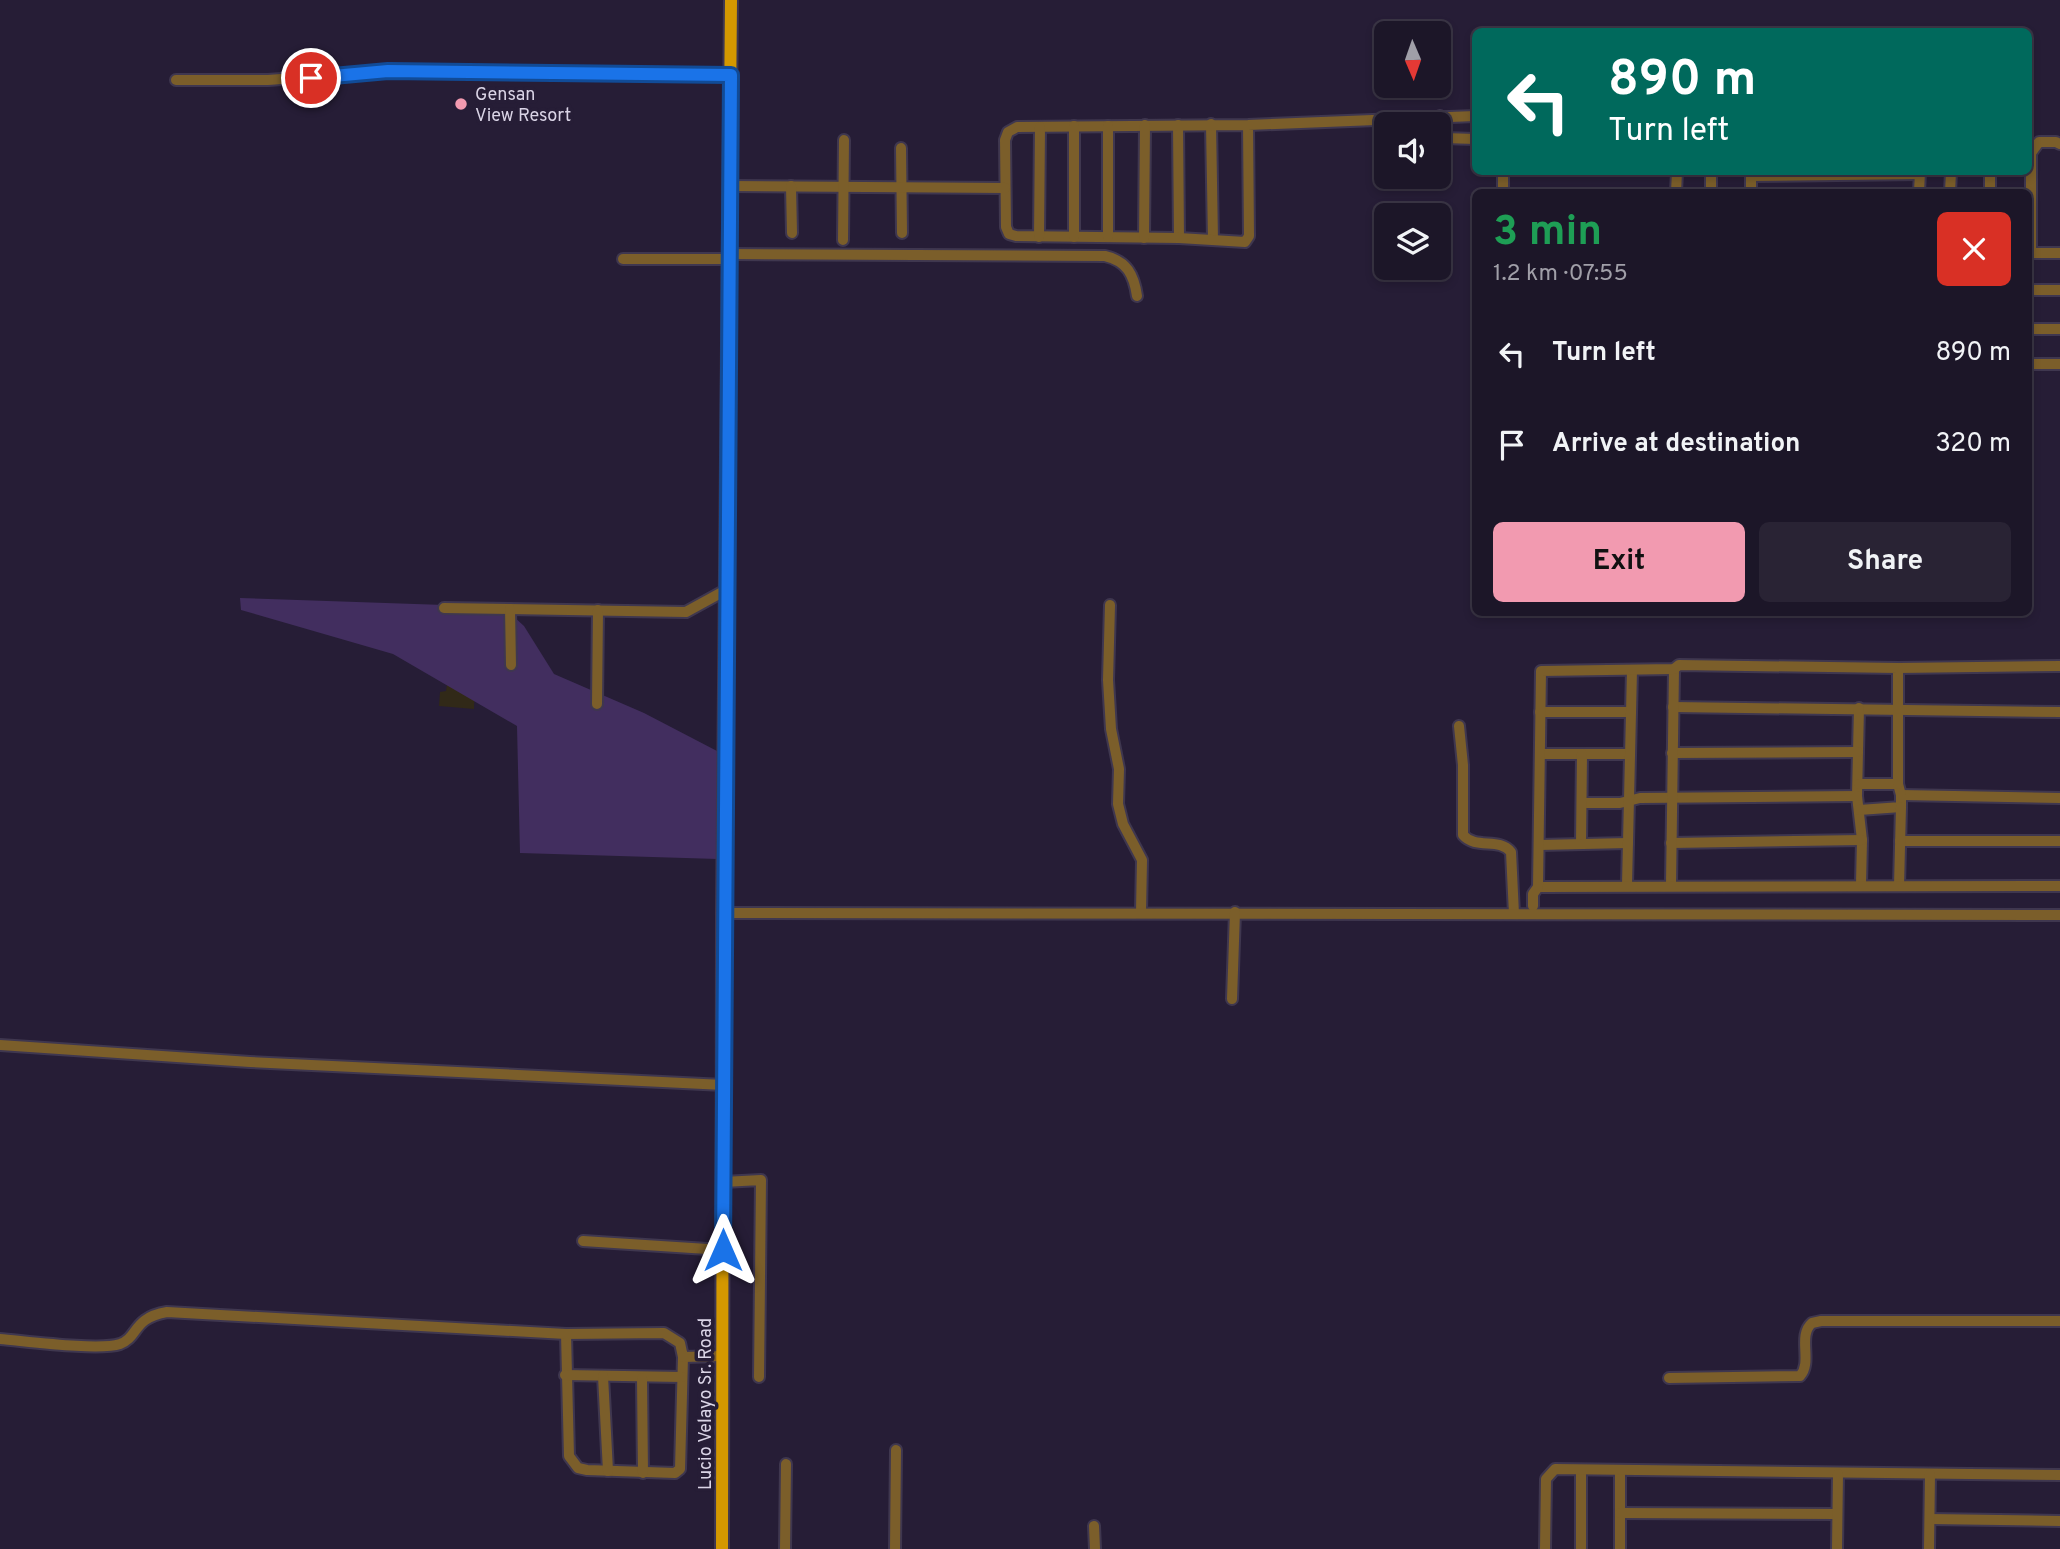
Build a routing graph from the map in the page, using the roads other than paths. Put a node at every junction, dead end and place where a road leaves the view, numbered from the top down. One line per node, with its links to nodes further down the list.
1 (731, 0): 2 (main road, Lucio Velayo Sr. Road)
2 (731, 75): 3 (street); 21 (main road, Lucio Velayo Sr. Road)
3 (177, 80)
4 (1451, 116): 5 (street)
5 (1472, 116)
6 (1374, 119): 10 (street)
7 (1211, 124): 9 (street); 10 (street); 33 (street)
8 (1145, 125): 9 (street); 13 (street); 30 (street)
9 (1178, 125): 31 (street)
10 (1248, 125): 33 (street)
11 (1040, 127): 12 (street); 24 (street); 27 (street)
12 (1074, 127): 13 (street); 28 (street)
13 (1108, 127): 29 (street)
14 (1451, 138): 15 (street)
15 (1472, 139)
16 (844, 140): 20 (street)
17 (2060, 145): 19 (street)
18 (901, 148): 23 (street)
19 (2032, 152)
20 (844, 185): 22 (street); 23 (street); 32 (street)
21 (733, 186): 22 (street); 36 (main road, Lucio Velayo Sr. Road)
22 (791, 186): 25 (street)
23 (902, 187): 24 (street); 26 (street)
24 (1005, 188): 27 (street)
25 (792, 233)
26 (902, 233)
27 (1039, 237): 28 (street)
28 (1073, 237): 29 (street)
29 (1108, 237): 30 (street)
30 (1144, 237): 31 (street)
31 (1179, 238): 33 (street)
32 (842, 240)
33 (1213, 240)
34 (2032, 253): 35 (street)
35 (2060, 253)
36 (732, 255): 37 (street); 40 (street); 45 (main road, Lucio Velayo Sr. Road)
37 (623, 258)
38 (2060, 289): 39 (street)
39 (2032, 290)
40 (1137, 296)
41 (2032, 329): 42 (street)
42 (2060, 329)
43 (2032, 364): 44 (street)
44 (2060, 364)
45 (726, 590): 49 (street); 91 (main road, Lucio Velayo Sr. Road)
46 (1110, 605): 89 (street)
47 (444, 608): 48 (street)
48 (510, 609): 49 (street); 50 (street)
49 (598, 610): 55 (street)
50 (511, 665)
51 (2060, 666): 52 (street)
52 (1898, 668): 53 (street); 58 (street)
53 (1674, 669): 54 (street); 56 (street)
54 (1632, 670): 59 (street); 60 (street)
55 (597, 704)
56 (1673, 707): 57 (street); 64 (street)
57 (1859, 708): 58 (street); 63 (street)
58 (1898, 710): 61 (street); 69 (street)
59 (1540, 712): 60 (street); 65 (street)
60 (1631, 712): 67 (street)
61 (2060, 712)
62 (1459, 726): 92 (street)
63 (1858, 752): 64 (street); 68 (street)
64 (1672, 753): 70 (street)
65 (1540, 754): 66 (street); 81 (street)
66 (1582, 754): 67 (street); 73 (street)
67 (1630, 754): 72 (street)
68 (1858, 790): 69 (street); 70 (street); 74 (street)
69 (1900, 795): 71 (street); 74 (street); 76 (street)
70 (1672, 798): 72 (street); 79 (street)
71 (2060, 798)
72 (1629, 800): 73 (street); 78 (street)
73 (1582, 803): 80 (street)
74 (1859, 810): 75 (street)
75 (1862, 840): 79 (street); 82 (street)
76 (1900, 841): 77 (street); 85 (street)
77 (2060, 841)
78 (1628, 843): 80 (street); 83 (street)
79 (1671, 843): 84 (street)
80 (1581, 844): 81 (street)
81 (1539, 845): 87 (street)
82 (1861, 884): 84 (street); 85 (street)
83 (1627, 885): 84 (street); 87 (street)
84 (1671, 885)
85 (1899, 886): 86 (street)
86 (2060, 886)
87 (1538, 887): 88 (street)
88 (1534, 906)
89 (1141, 912): 90 (street); 91 (street)
90 (1235, 912): 92 (street); 94 (street)
91 (723, 913): 96 (main road, Lucio Velayo Sr. Road)
92 (1514, 914): 93 (street)
93 (2060, 915)
94 (1232, 999)
95 (0, 1045): 96 (street)
96 (724, 1085): 97 (main road, Lucio Velayo Sr. Road)
97 (723, 1182): 99 (main road, Lucio Velayo Sr. Road); 108 (street)
98 (583, 1241): 99 (street)
99 (723, 1250): 103 (main road, Lucio Velayo Sr. Road)
100 (2060, 1321): 110 (street)
101 (566, 1334): 102 (street); 104 (street); 105 (street)
102 (0, 1339)
103 (722, 1356): 104 (street); 125 (main road, Lucio Velayo Sr. Road)
104 (683, 1357): 107 (street)
105 (565, 1374): 106 (street); 114 (street)
106 (603, 1376): 109 (street); 114 (street)
107 (682, 1377): 109 (street); 116 (street)
108 (758, 1377)
109 (642, 1378): 116 (street)
110 (1669, 1378)
111 (896, 1450): 127 (street)
112 (786, 1464): 126 (street)
113 (1581, 1470): 115 (street); 129 (street); 130 (street)
114 (608, 1471): 116 (street)
115 (1620, 1471): 117 (street); 120 (street)
116 (643, 1473)
117 (1838, 1474): 118 (street); 121 (street)
118 (1930, 1474): 119 (street); 122 (street)
119 (2060, 1475)
120 (1620, 1513): 121 (street); 131 (street)
121 (1837, 1514): 132 (street)
122 (1930, 1519): 123 (street); 133 (street)
123 (2060, 1521)
124 (1094, 1526): 128 (street)
125 (722, 1549)
126 (785, 1549)
127 (895, 1549)
128 (1095, 1549)
129 (1545, 1549)
130 (1581, 1549)
131 (1620, 1549)
132 (1837, 1549)
133 (1929, 1549)

